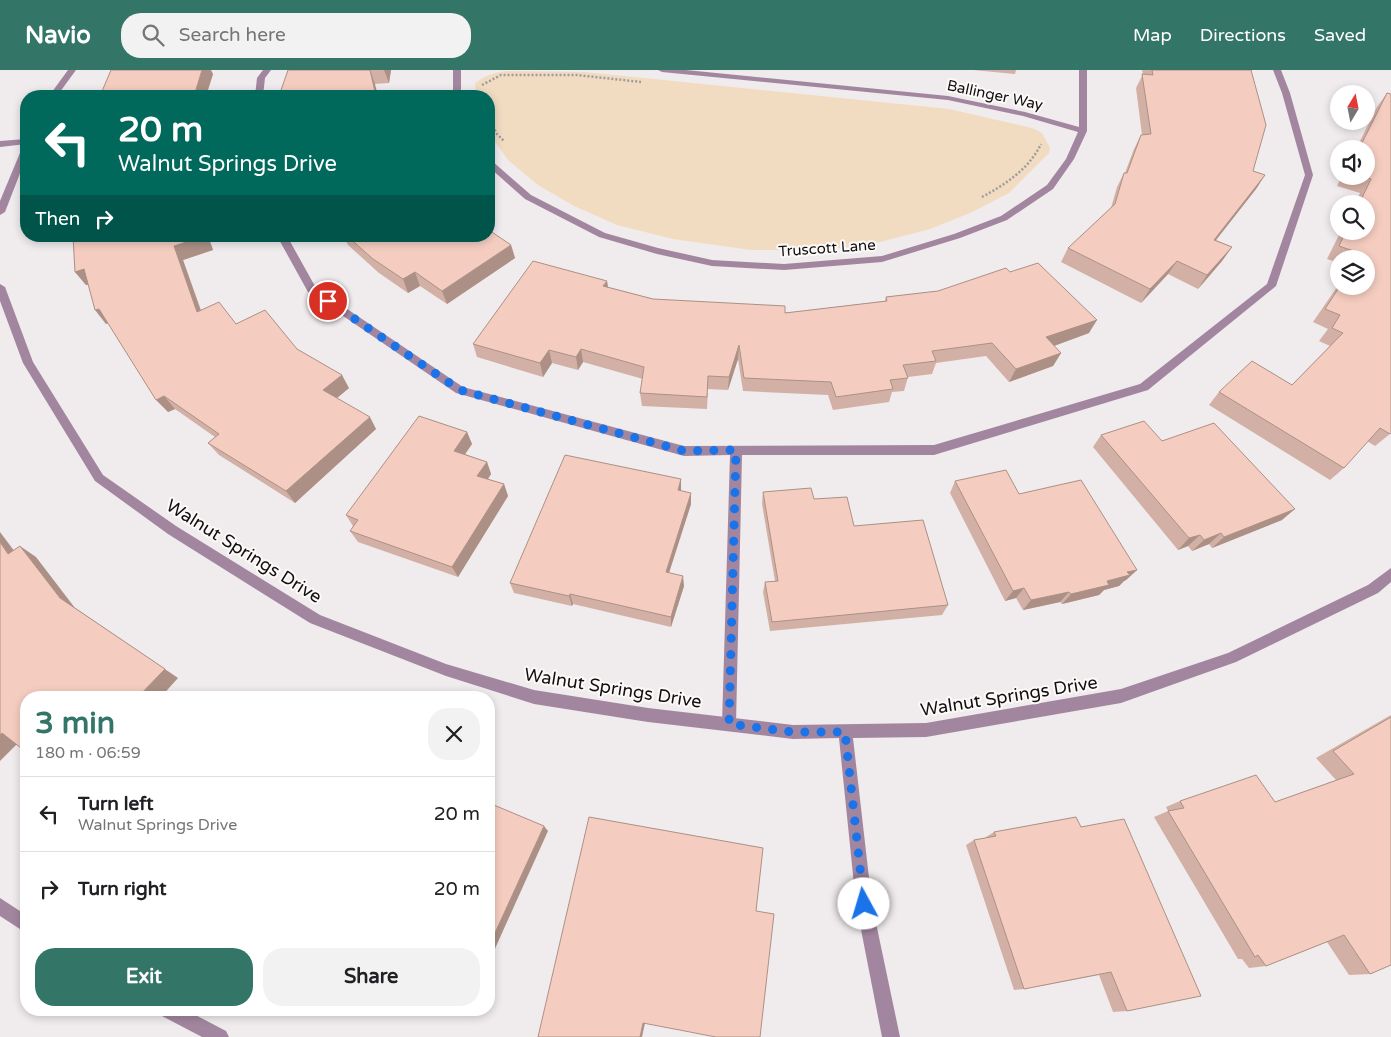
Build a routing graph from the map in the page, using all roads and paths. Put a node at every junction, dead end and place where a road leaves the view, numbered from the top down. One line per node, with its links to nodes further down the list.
1 (72, 70): 7 (street)
2 (266, 70): 8 (street)
3 (457, 70): 9 (street)
4 (662, 70): 11 (street, Ballinger Way)
5 (1083, 70): 11 (street, Truscott Lane)
6 (1277, 70): 22 (street)
7 (57, 90)
8 (260, 90)
9 (457, 90)
10 (495, 130): 15 (path)
11 (1083, 131): 17 (street, Truscott Lane)
12 (1034, 138): 18 (path)
13 (20, 142): 14 (street)
14 (0, 144)
15 (510, 147)
16 (20, 163): 19 (street)
17 (495, 168)
18 (982, 198)
19 (0, 212)
20 (285, 242): 22 (street)
21 (0, 287): 24 (street, Walnut Springs Drive)
22 (736, 450): 24 (street)
23 (1391, 574): 25 (street, Walnut Springs Drive)
24 (729, 724): 25 (street, Walnut Springs Drive)
25 (845, 732): 30 (street)
26 (0, 906): 27 (street)
27 (20, 921)
28 (180, 1016): 29 (street)
29 (220, 1037)
30 (891, 1037)

